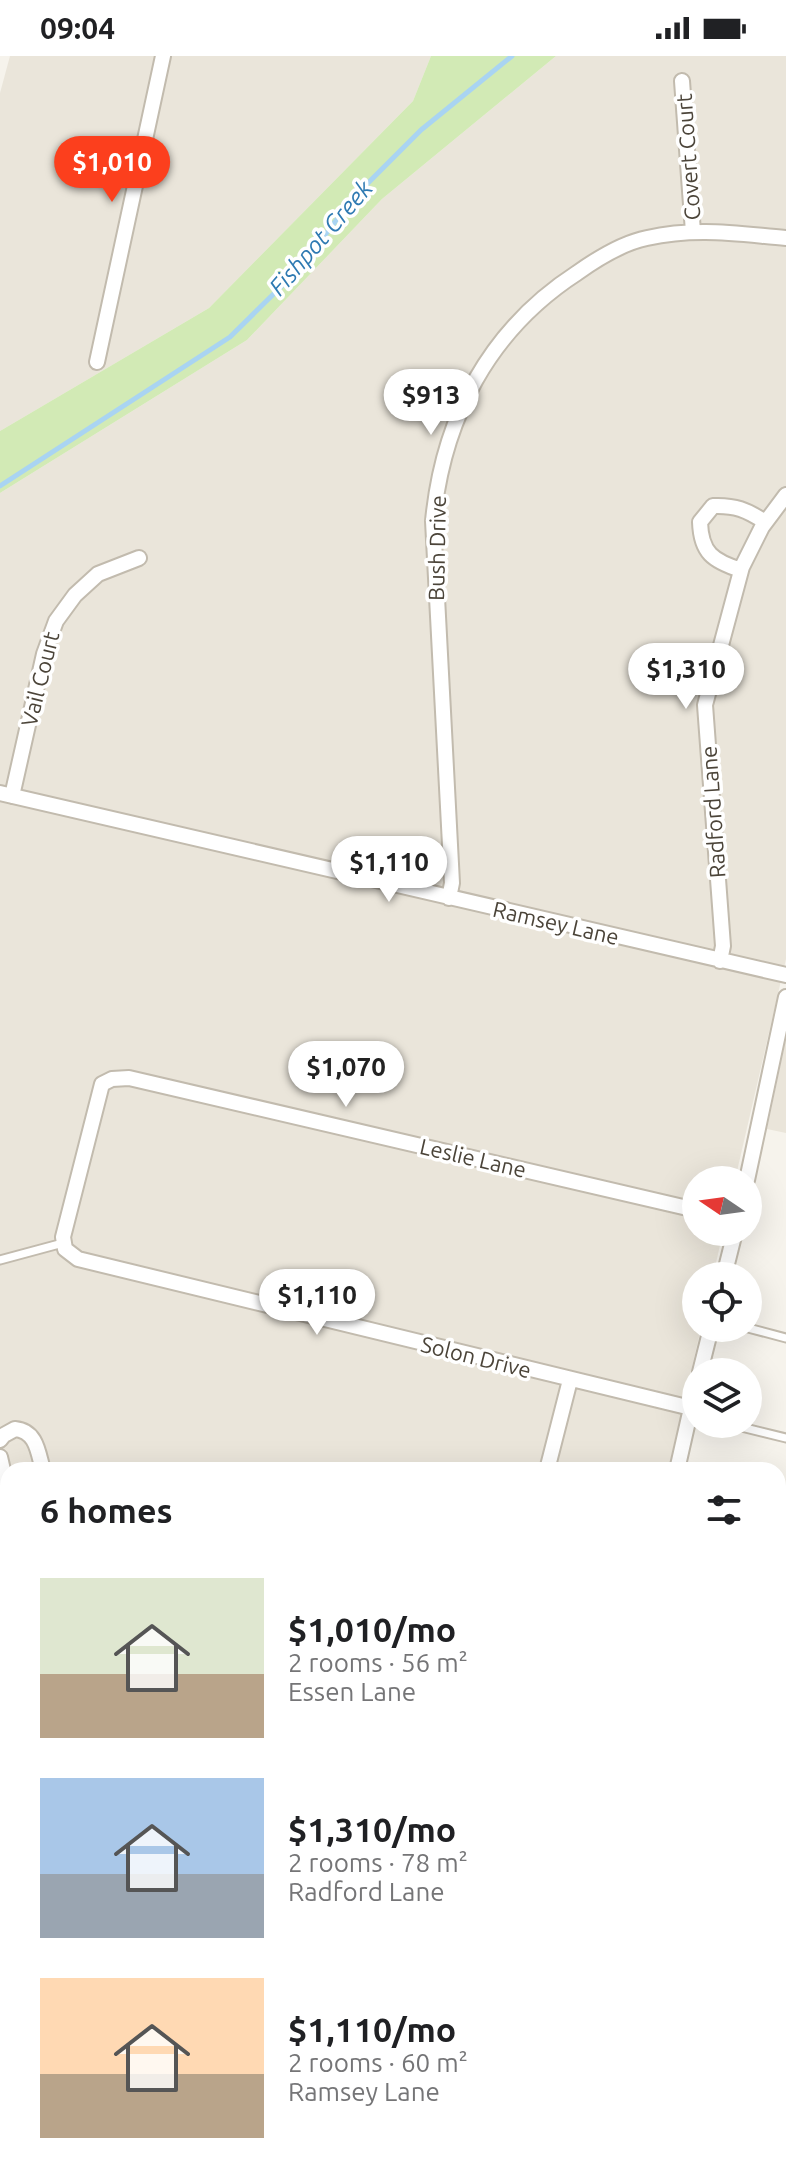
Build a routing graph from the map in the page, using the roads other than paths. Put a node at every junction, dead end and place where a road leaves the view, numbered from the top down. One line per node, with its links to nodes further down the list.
1 (163, 56): 5 (street)
2 (682, 81): 3 (street, Covert Court)
3 (693, 232): 4 (street, Bush Drive); 11 (street, Bush Drive)
4 (786, 238)
5 (97, 362)
6 (786, 495): 7 (street, Radford Lane)
7 (765, 522): 9 (street, Radford Lane); 9 (street)
8 (139, 558): 10 (street, Vail Court)
9 (741, 570): 12 (street, Radford Lane)
10 (6, 795): 11 (street, Ramsey Lane)
11 (449, 898): 12 (street, Ramsey Lane)
12 (720, 961): 13 (street, Ramsey Lane)
13 (786, 975)
14 (786, 997): 15 (street)
15 (750, 1166)
16 (682, 1207): 17 (street, Leslie Lane)
17 (63, 1243): 18 (lane); 21 (street, Solon Drive)
18 (0, 1260)
19 (762, 1332): 20 (lane)
20 (786, 1338)
21 (570, 1380): 22 (street, Solon Drive); 28 (street)
22 (682, 1410)
23 (762, 1432): 25 (lane)
24 (685, 1438): 29 (street)
25 (786, 1438)
26 (0, 1440): 27 (street)
27 (40, 1462)
28 (549, 1462)
29 (679, 1462)

